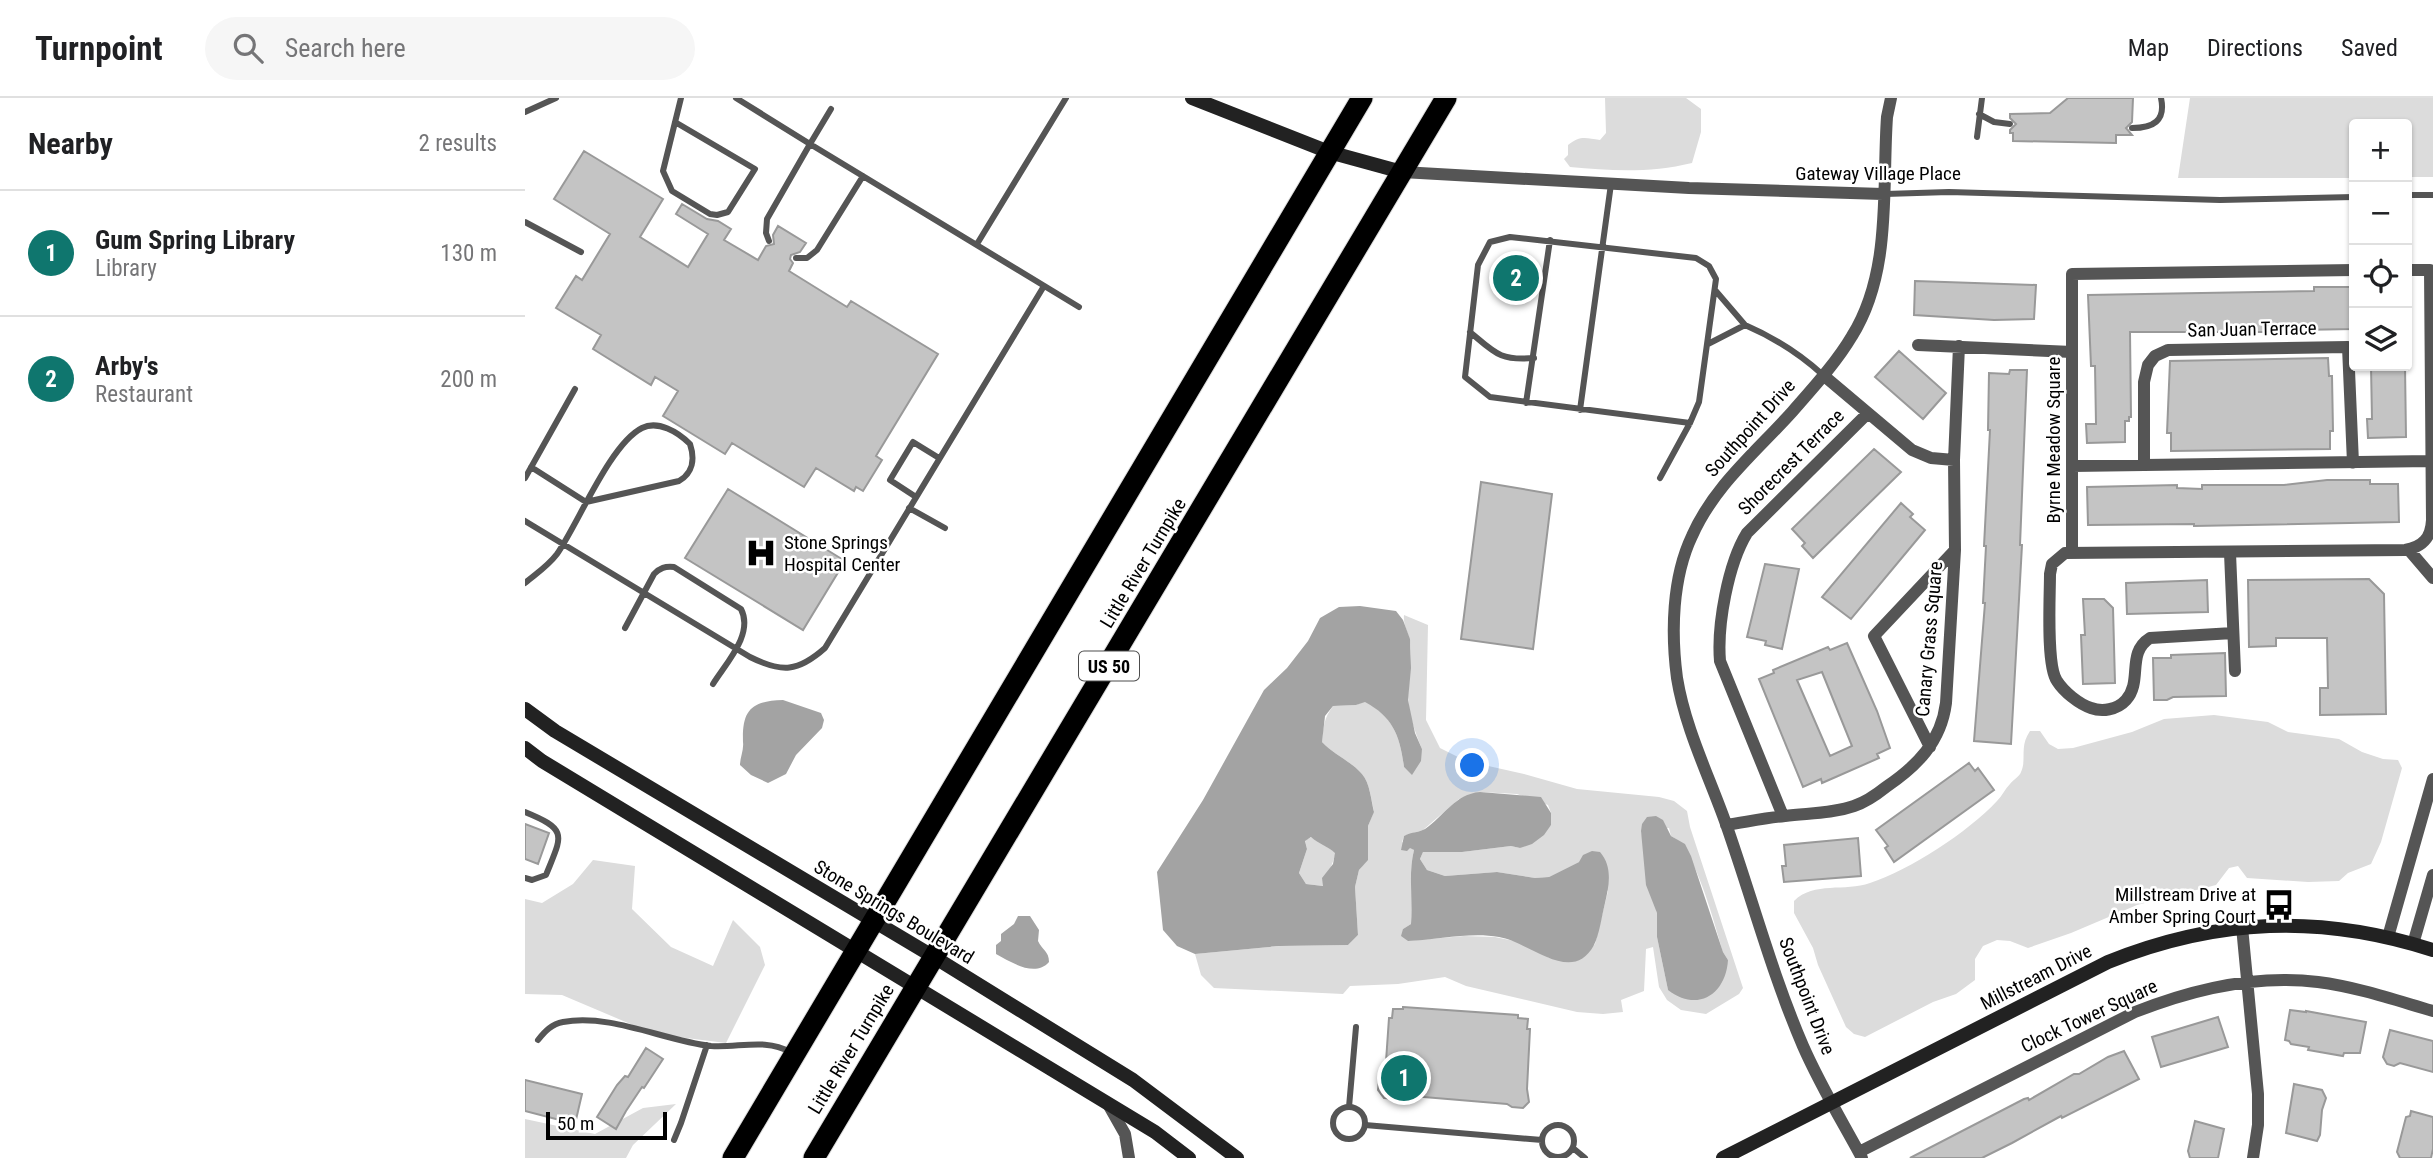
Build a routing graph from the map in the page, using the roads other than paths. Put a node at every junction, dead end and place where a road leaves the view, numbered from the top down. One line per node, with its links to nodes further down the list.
1 (556, 98): 12 (lane)
2 (681, 98): 14 (lane)
3 (736, 98): 18 (lane)
4 (1066, 98): 30 (lane)
5 (1192, 98): 19 (street)
6 (1362, 98): 19 (highway)
7 (1446, 98): 20 (highway, Little River Turnpike / US 50)
8 (1891, 98): 23 (street, Southpoint Drive)
9 (1982, 98): 13 (lane)
10 (2161, 98): 16 (lane)
11 (831, 109): 18 (lane)
12 (525, 112)
13 (1979, 114): 15 (lane); 17 (lane)
14 (675, 122): 14 (lane)
15 (2010, 124)
16 (2132, 128)
17 (1977, 136)
18 (810, 144): 21 (lane); 29 (lane)
19 (1329, 152): 20 (street); 89 (highway)
20 (1402, 172): 22 (street, Gateway Village Place); 95 (highway, Little River Turnpike / US 50)
21 (863, 176): 30 (lane); 33 (lane)
22 (1611, 184): 23 (street, Gateway Village Place); 31 (lane)
23 (1883, 194): 26 (lane, Gateway Village Place); 46 (street, Southpoint Drive)
24 (2412, 195): 25 (lane)
25 (2433, 195)
26 (2349, 197)
27 (525, 222): 32 (lane)
28 (1550, 240): 31 (lane); 40 (lane); 45 (lane)
29 (769, 241)
30 (977, 244): 36 (lane)
31 (1602, 247): 37 (lane); 49 (lane)
32 (581, 252)
33 (796, 258)
34 (2349, 270): 44 (street, Byrne Meadow Square)
35 (2412, 270): 54 (street)
36 (1044, 286): 38 (lane); 52 (lane)
37 (1715, 290): 39 (lane); 41 (lane)
38 (1079, 307)
39 (1745, 325): 41 (lane); 46 (lane)
40 (1470, 332): 45 (lane); 48 (lane)
41 (1708, 344): 51 (lane)
42 (1918, 345): 43 (street)
43 (1959, 346): 44 (street); 53 (street, Canary Grass Square)
44 (2072, 352): 57 (street, Byrne Meadow Square)
45 (1534, 358): 48 (lane)
46 (1823, 376): 50 (street); 86 (street, Southpoint Drive)
47 (575, 389): 58 (lane)
48 (1526, 403): 49 (lane)
49 (1580, 410): 51 (lane)
50 (1867, 414): 53 (street); 85 (street, Shorecrest Terrace)
51 (1690, 423): 60 (lane)
52 (939, 458): 61 (lane); 61 (lane)
53 (1954, 460): 68 (street, Canary Grass Square)
54 (2431, 461): 55 (street); 66 (street)
55 (2353, 463): 56 (street); 56 (street, San Juan Terrace)
56 (2144, 465): 57 (street)
57 (2072, 466): 70 (street, Byrne Meadow Square)
58 (531, 467): 59 (lane); 62 (lane)
59 (525, 478)
60 (1660, 478)
61 (916, 497): 63 (lane)
62 (586, 502): 62 (lane); 67 (lane)
63 (909, 508): 65 (lane); 77 (lane)
64 (525, 521): 67 (lane)
65 (945, 528)
66 (2430, 542): 69 (street)
67 (564, 543): 73 (lane); 74 (lane)
68 (1955, 550): 81 (street, Canary Grass Square); 81 (street)
69 (2409, 550): 71 (street); 72 (street)
70 (2073, 553): 71 (street); 76 (street)
71 (2230, 553): 76 (street)
72 (2433, 578)
73 (525, 583)
74 (644, 592): 75 (lane); 77 (lane); 77 (lane)
75 (625, 628)
76 (2233, 633): 78 (street)
77 (735, 647): 79 (lane)
78 (2235, 671)
79 (713, 684)
80 (525, 709): 89 (street, Stone Springs Boulevard)
81 (1930, 747): 85 (street, Canary Grass Square)
82 (525, 748): 94 (street)
83 (2433, 779): 91 (street)
84 (525, 812): 88 (lane)
85 (1783, 816): 86 (street, Canary Grass Square)
86 (1727, 825): 103 (street, Southpoint Drive)
87 (2433, 875): 92 (street)
88 (525, 878)
89 (873, 922): 94 (highway); 95 (street, Stone Springs Boulevard)
90 (2242, 927): 91 (street, Millstream Drive); 96 (street); 103 (street, Millstream Drive)
91 (2388, 937): 92 (street, Millstream Drive)
92 (2413, 944): 93 (street, Millstream Drive)
93 (2433, 950)
94 (857, 952): 97 (street); 102 (highway)
95 (934, 957): 97 (highway, Little River Turnpike / US 50); 115 (street, Stone Springs Boulevard)
96 (2246, 982): 98 (street, Clock Tower Square); 110 (street, Clock Tower Square); 118 (street)
97 (914, 988): 104 (street); 112 (highway, Little River Turnpike / US 50)
98 (2433, 1011)
99 (1356, 1027): 105 (lane)
100 (538, 1040): 101 (lane)
101 (707, 1045): 102 (lane); 107 (lane)
102 (795, 1055): 111 (highway)
103 (1832, 1101): 110 (street, Southpoint Drive); 117 (street, Millstream Drive)
104 (1108, 1104): 113 (street); 114 (street)
105 (1349, 1107): 106 (lane); 106 (lane)
106 (1365, 1125): 108 (lane)
107 (674, 1140)
108 (1542, 1140): 109 (lane); 109 (lane)
109 (1573, 1148): 116 (lane)
110 (1861, 1155)
111 (733, 1158)
112 (814, 1158)
113 (1129, 1158)
114 (1189, 1158)
115 (1237, 1158)
116 (1585, 1158)
117 (1723, 1158)
118 (2253, 1158)

